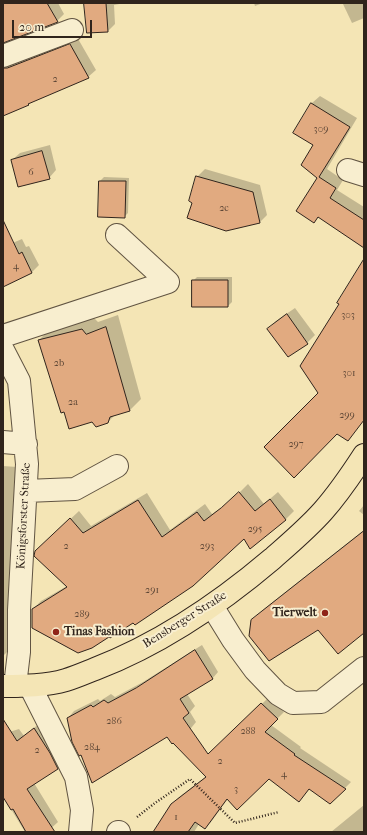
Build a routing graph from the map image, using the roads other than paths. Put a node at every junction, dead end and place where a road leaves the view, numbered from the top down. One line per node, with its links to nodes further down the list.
1 (72, 30): 2 (street)
2 (3, 56)
3 (117, 235): 4 (street)
4 (3, 336)
5 (3, 350): 7 (street, Königsforster Straße)
6 (3, 442): 7 (street)
7 (26, 444): 10 (street, Königsforster Straße)
8 (364, 455): 11 (main road, Bensberger Straße)
9 (117, 466): 10 (street)
10 (26, 491): 13 (street, Königsforster Straße)
11 (212, 606): 12 (street); 13 (main road, Bensberger Straße)
12 (364, 668)
13 (16, 686): 14 (street)
14 (80, 832)

